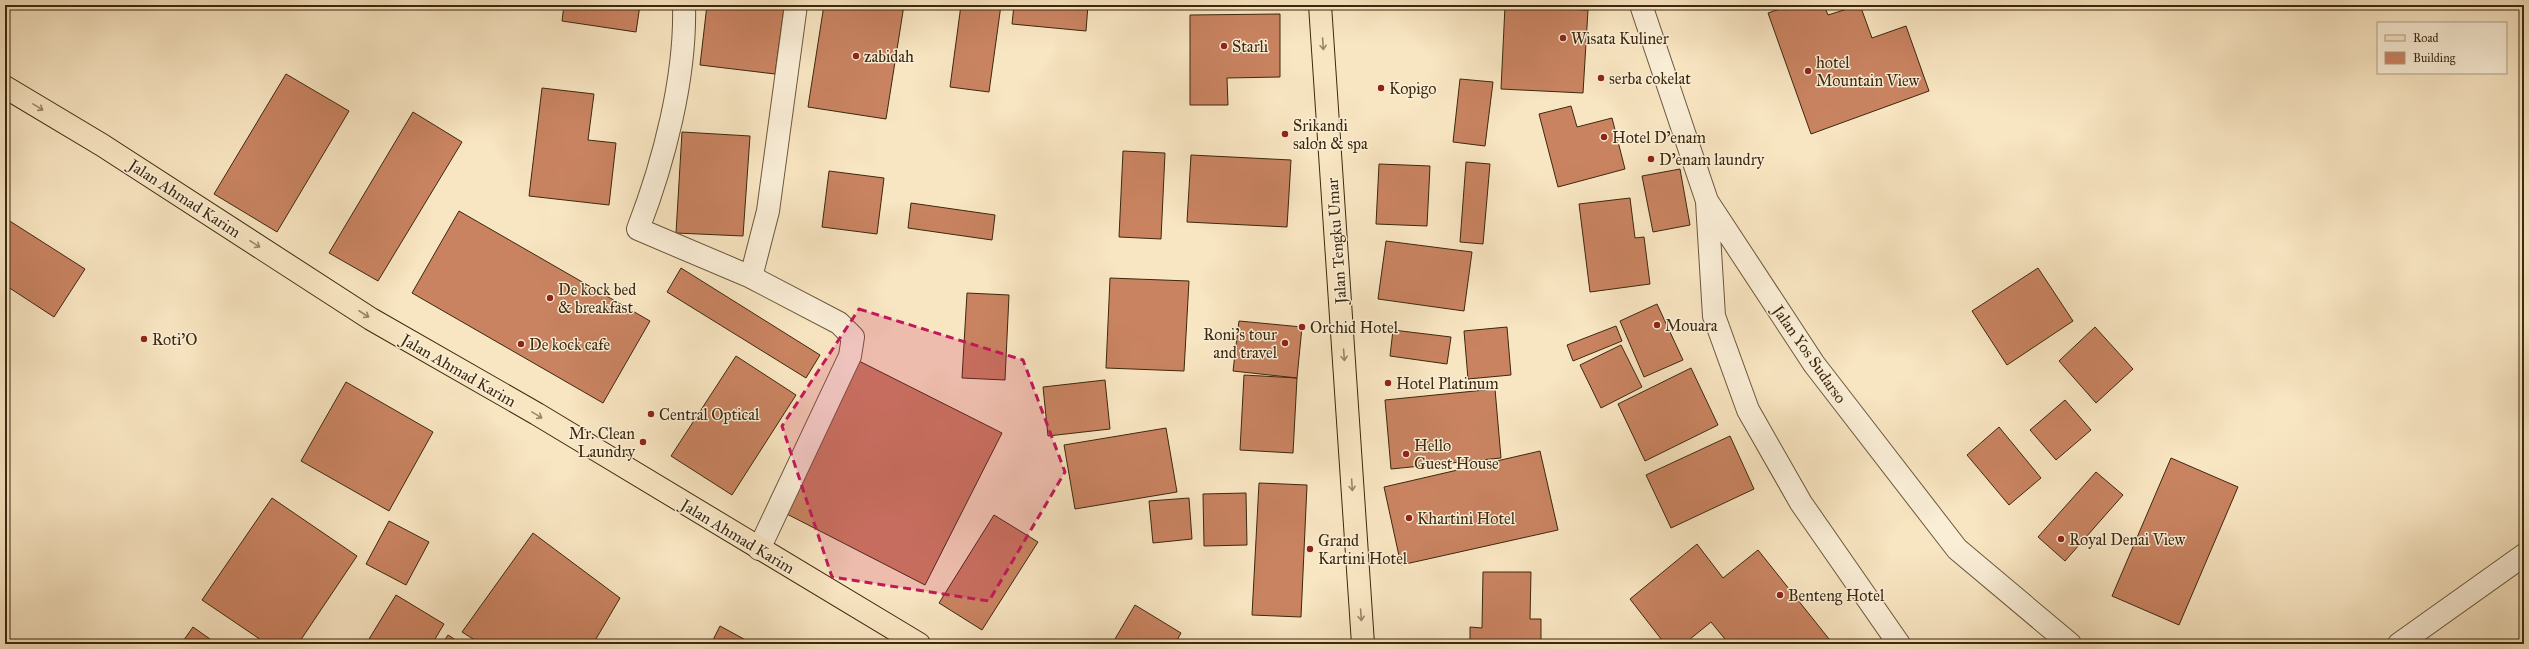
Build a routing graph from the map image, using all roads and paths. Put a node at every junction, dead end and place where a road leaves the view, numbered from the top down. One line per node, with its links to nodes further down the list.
1 (684, 5): 7 (street)
2 (796, 5): 7 (street)
3 (1320, 5): 11 (main road, Jalan Tengku Umar, one-way to 11)
4 (1641, 5): 6 (street, Jalan Yos Sudarso)
5 (5, 87): 8 (main road, Jalan Ahmad Karim, one-way to 8)
6 (1707, 201): 12 (street); 13 (street, Jalan Yos Sudarso)
7 (751, 277): 8 (street)
8 (759, 549): 10 (main road, Jalan Ahmad Karim)
9 (2524, 555): 14 (street)
10 (919, 644)
11 (1363, 644)
12 (1899, 644)
13 (2070, 644)
14 (2399, 644)

